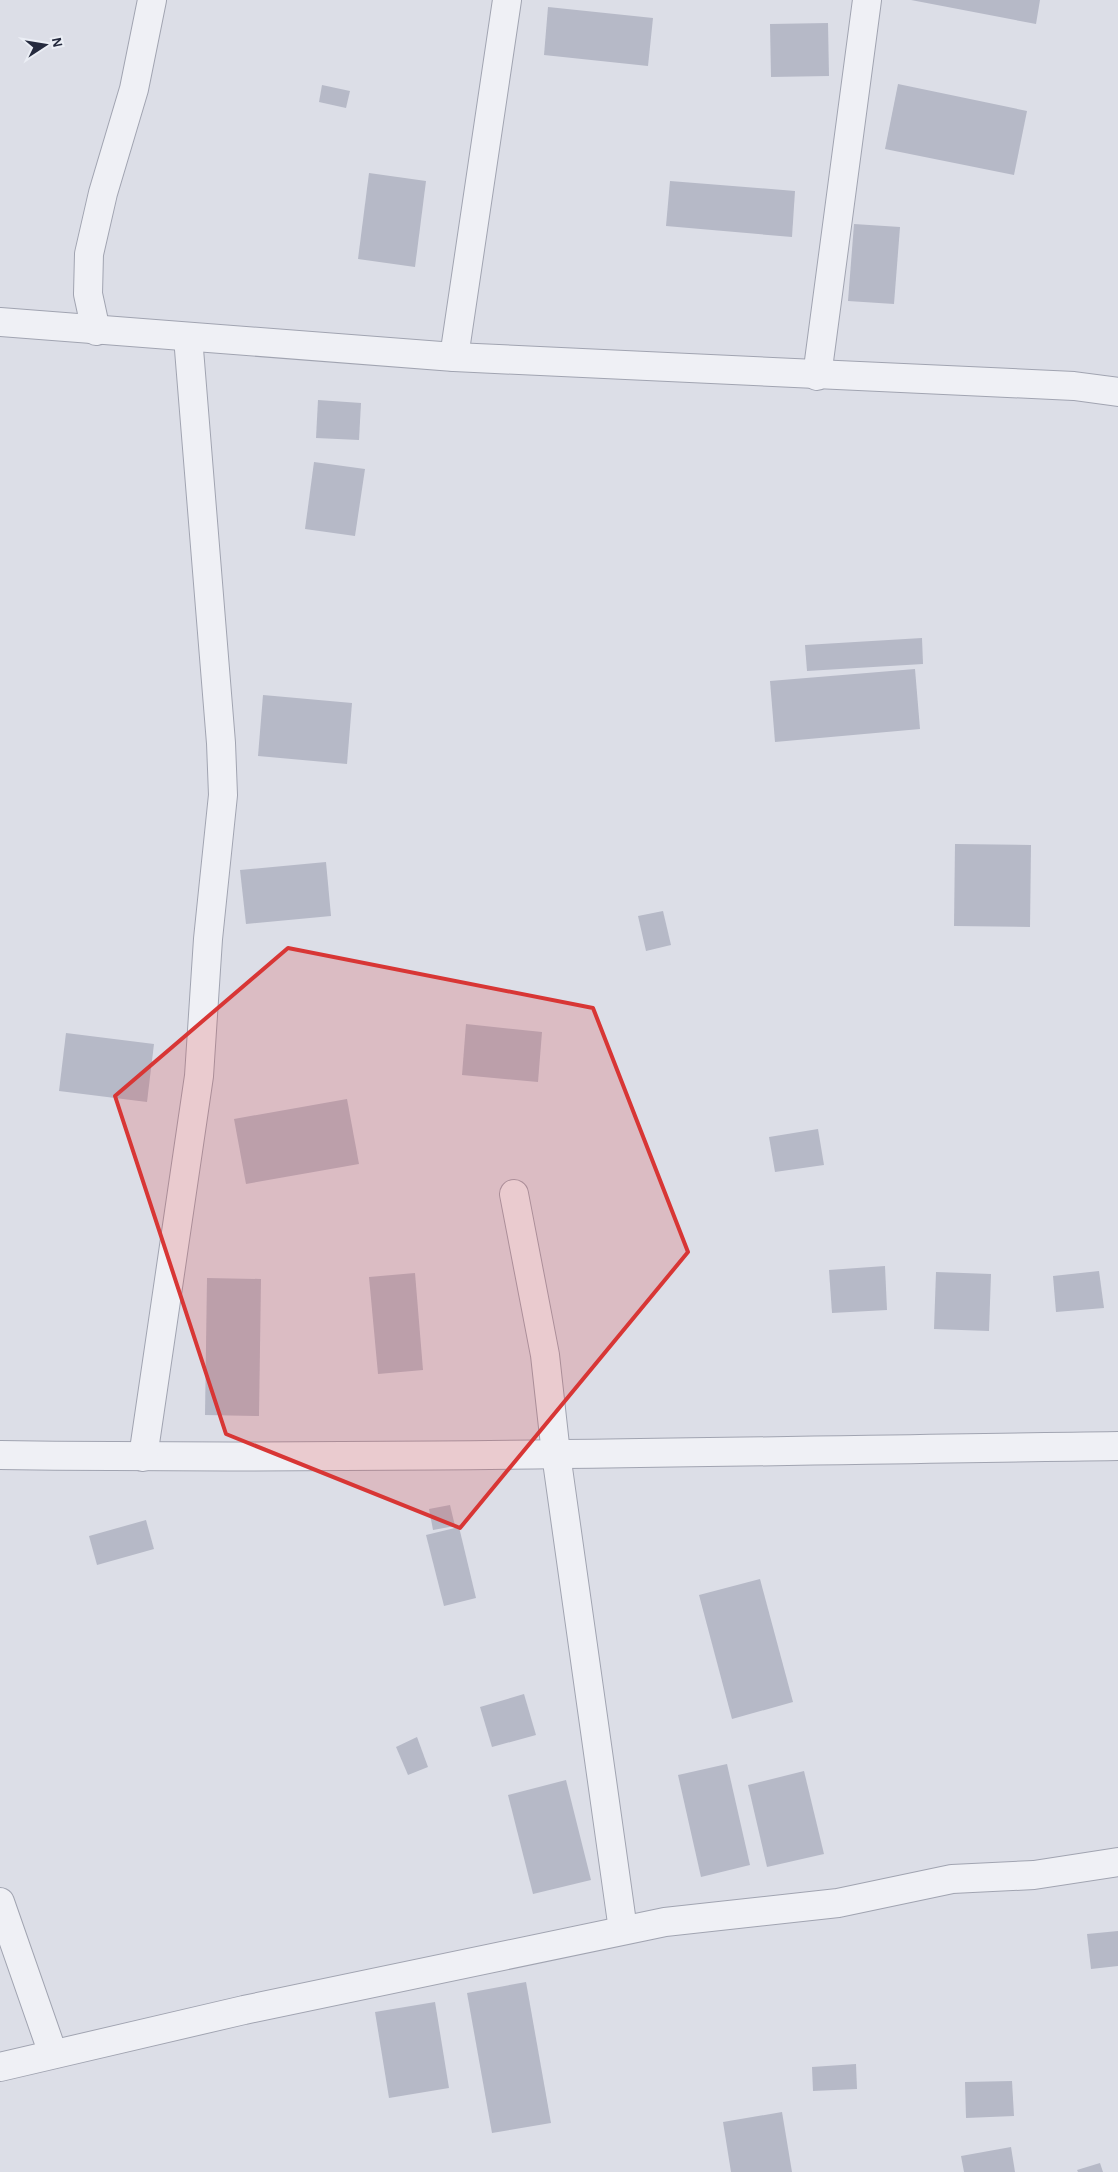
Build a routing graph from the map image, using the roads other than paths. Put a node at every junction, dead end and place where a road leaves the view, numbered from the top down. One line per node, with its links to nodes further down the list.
1 (152, 0): 5 (street)
2 (507, 0): 7 (street)
3 (867, 0): 8 (street)
4 (0, 322): 5 (street)
5 (96, 331): 6 (street)
6 (188, 337): 7 (street); 14 (street)
7 (454, 357): 8 (street)
8 (817, 376): 9 (street)
9 (1118, 392)
10 (514, 1194): 13 (street)
11 (1118, 1446): 13 (street)
12 (0, 1454): 14 (street)
13 (556, 1454): 14 (street); 17 (street)
14 (143, 1457)
15 (1118, 1862): 17 (street)
16 (0, 1902): 18 (street)
17 (623, 1930): 18 (street)
18 (53, 2054): 19 (street)
19 (0, 2067)

